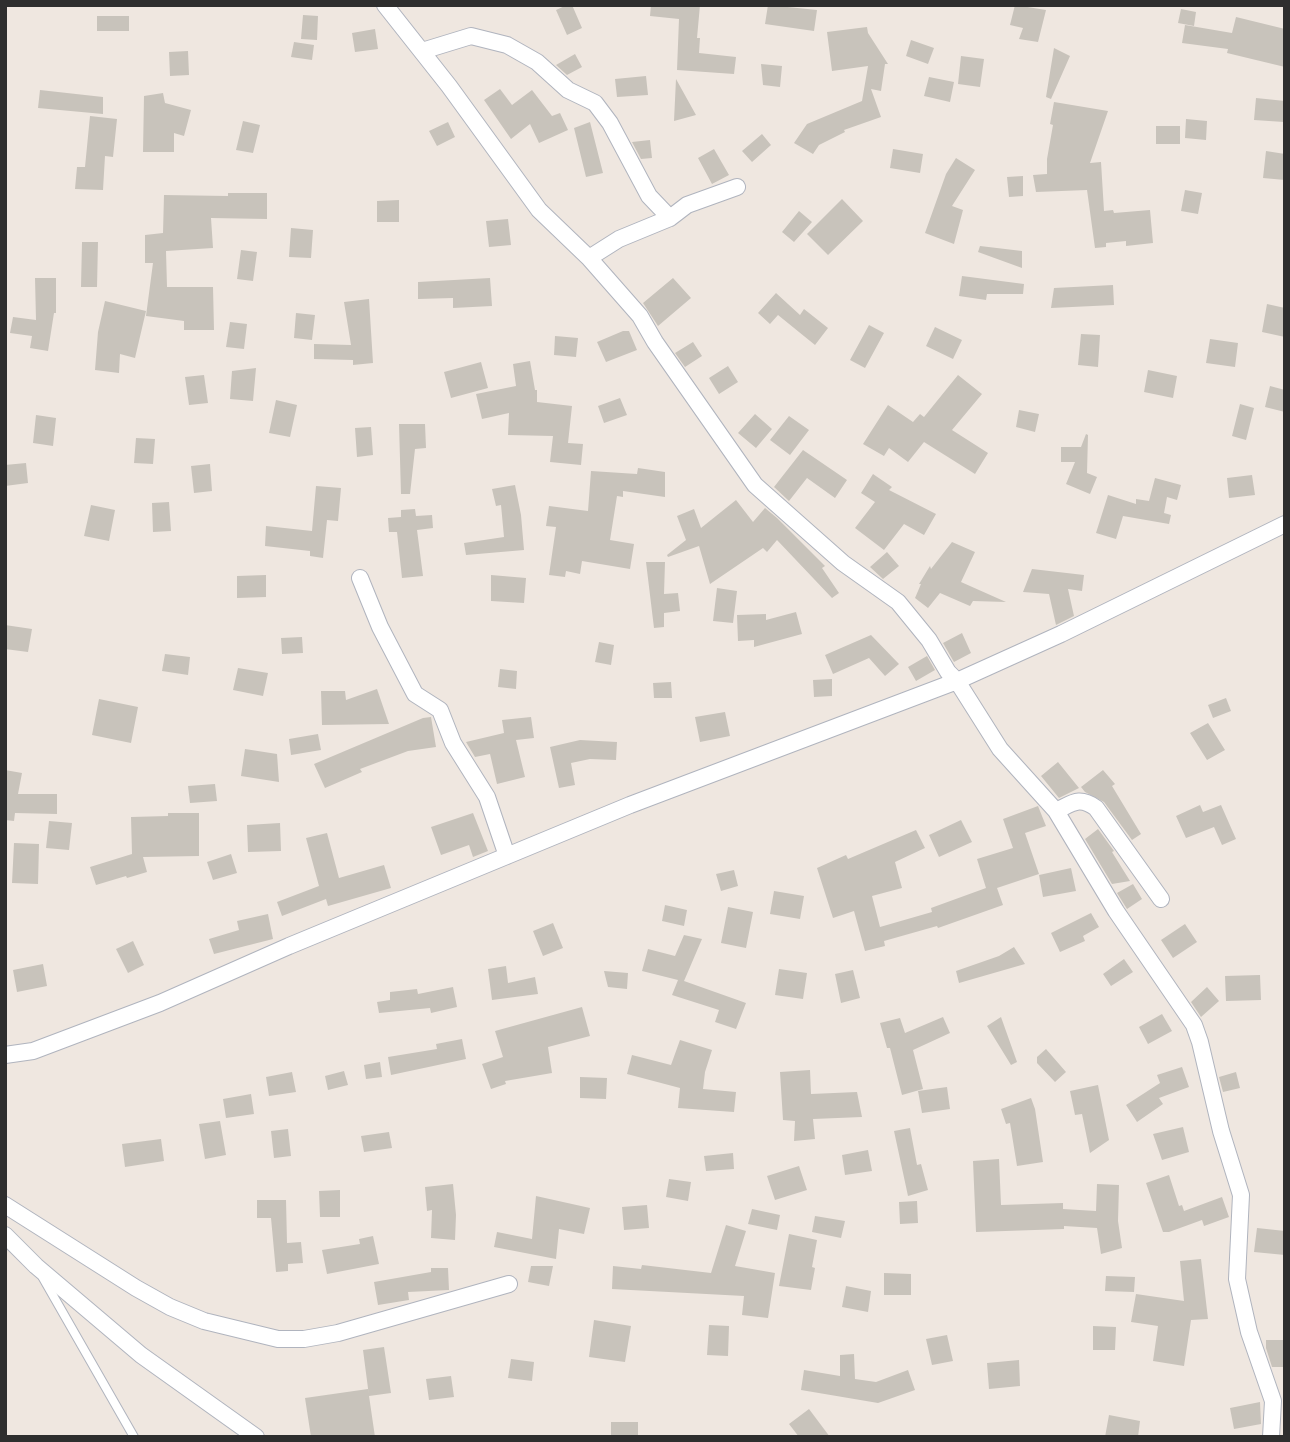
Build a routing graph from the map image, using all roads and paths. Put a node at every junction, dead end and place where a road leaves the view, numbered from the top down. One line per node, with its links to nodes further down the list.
1 (385, 5): 2 (street)
2 (422, 51): 4 (street); 5 (street)
3 (737, 187): 4 (street)
4 (670, 218): 5 (street)
5 (589, 258): 8 (street)
6 (1285, 524): 8 (street)
7 (360, 578): 10 (street)
8 (957, 681): 9 (street); 10 (street)
9 (1056, 811): 11 (street); 19 (street)
10 (507, 856): 12 (street)
11 (1161, 899)
12 (5, 1055)
13 (5, 1205): 16 (street)
14 (5, 1235): 15 (street)
15 (36, 1266): 17 (lane); 18 (street)
16 (509, 1284)
17 (134, 1437)
18 (256, 1437)
19 (1270, 1437)

